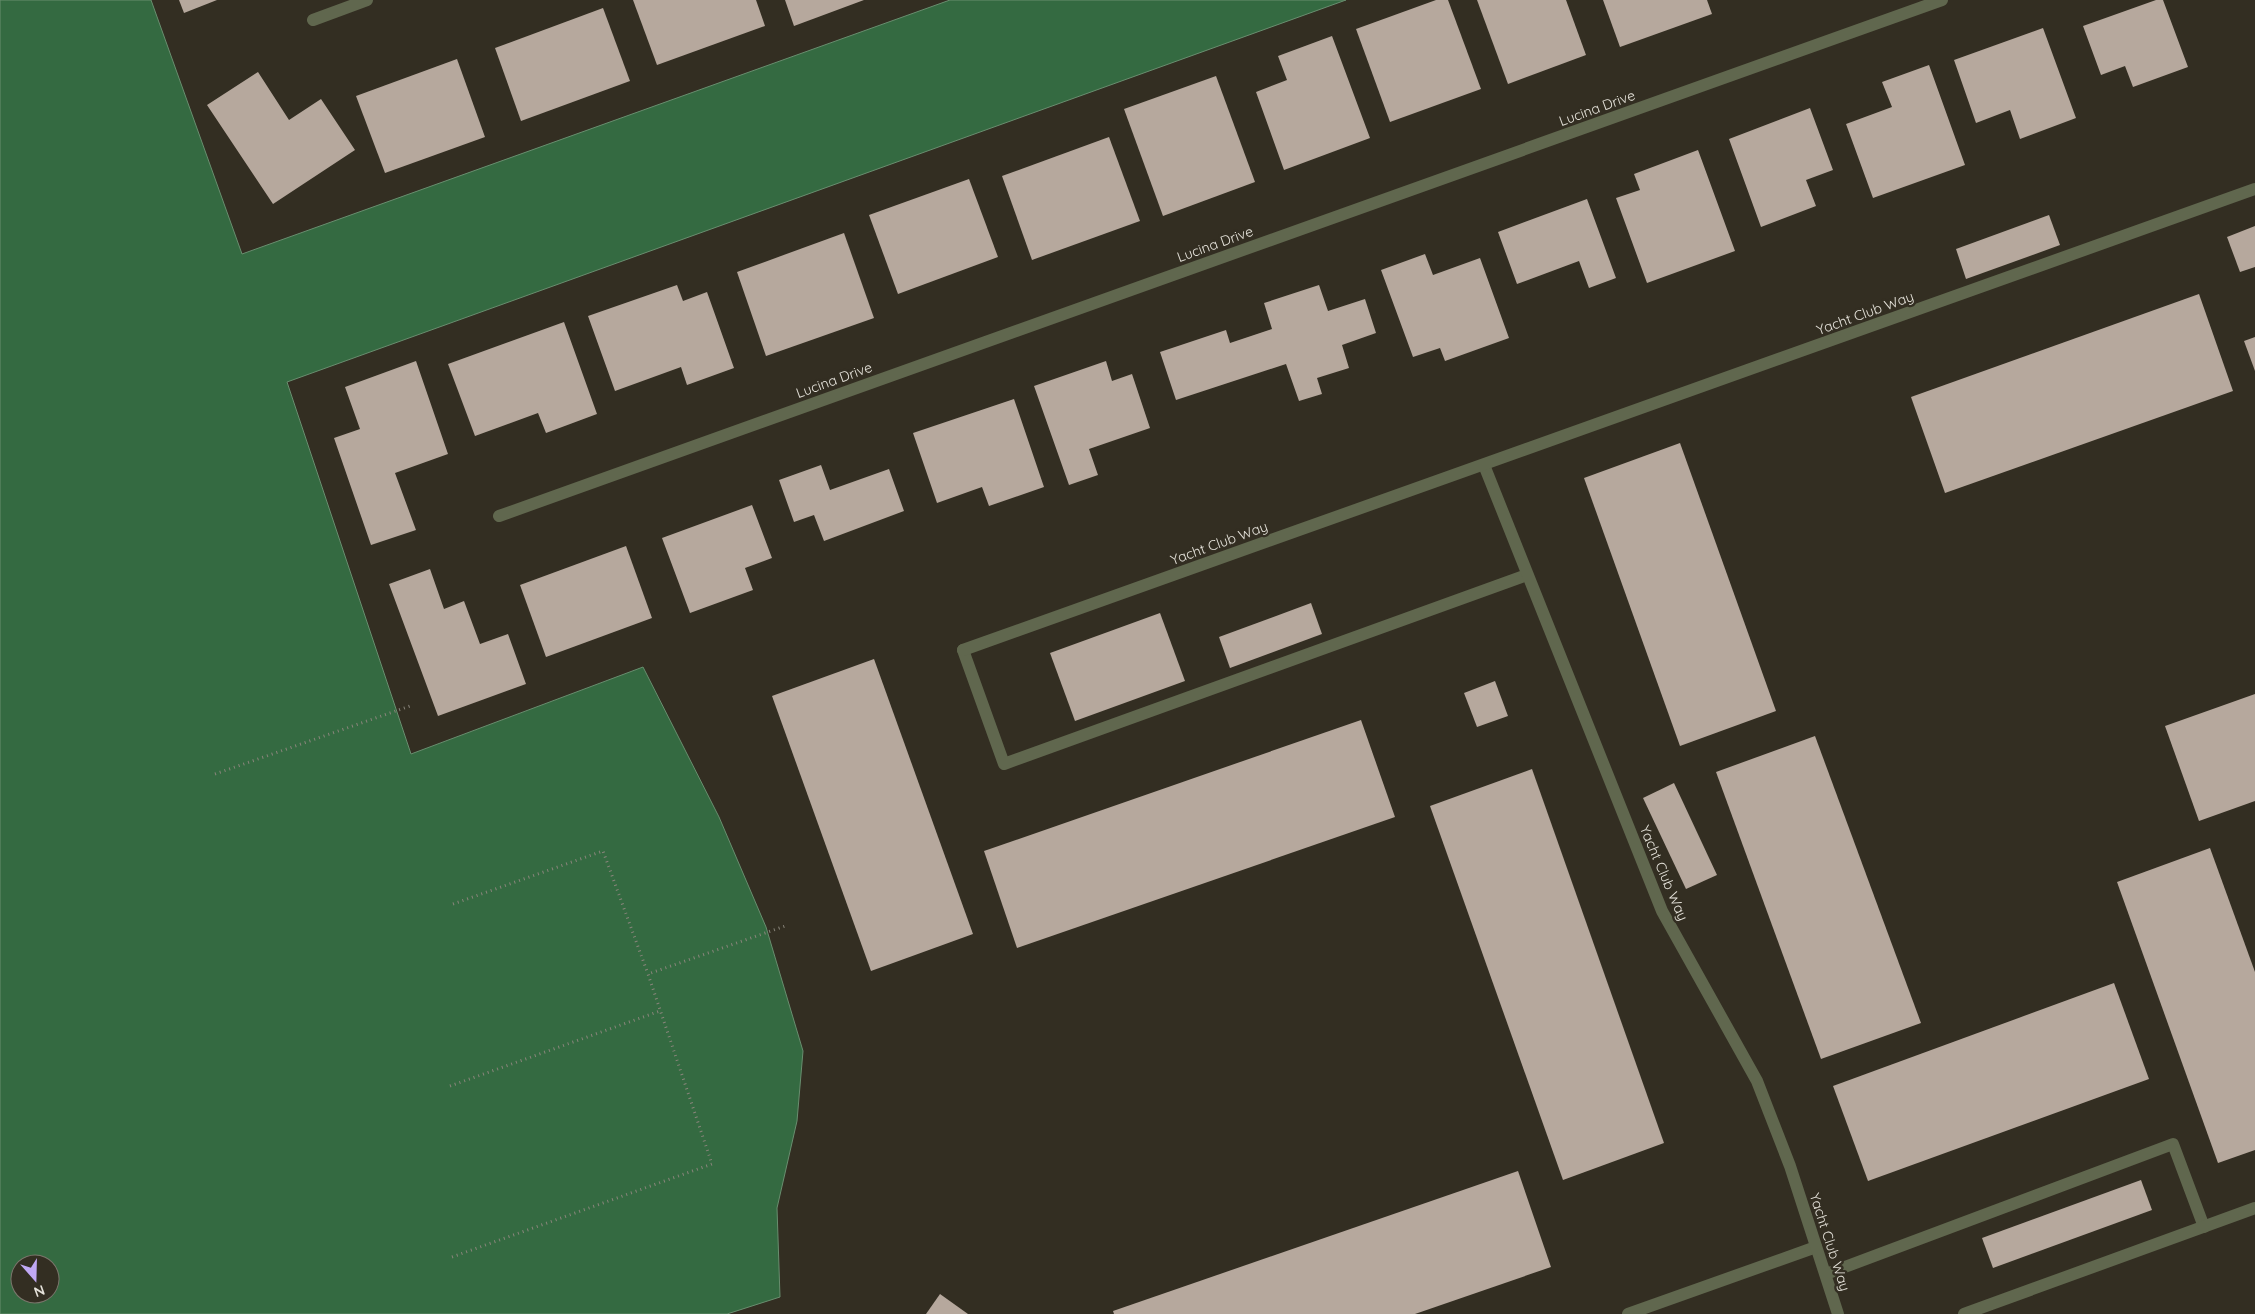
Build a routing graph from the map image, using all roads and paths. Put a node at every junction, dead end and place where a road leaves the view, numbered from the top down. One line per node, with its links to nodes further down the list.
1 (367, 0): 3 (street)
2 (1942, 0): 6 (street, Lucina Drive)
3 (313, 20)
4 (2255, 189): 5 (street, Yacht Club Way)
5 (1484, 465): 7 (street, Yacht Club Way); 7 (street, Yacht Club Way)
6 (498, 516)
7 (1528, 575): 17 (street, Yacht Club Way)
8 (410, 706): 9 (path)
9 (215, 774)
10 (453, 904): 12 (path)
11 (788, 925): 12 (path)
12 (648, 974): 13 (path)
13 (660, 1011): 14 (path); 18 (path)
14 (450, 1086)
15 (2255, 1208): 16 (street)
16 (2204, 1226): 19 (street); 22 (street)
17 (1816, 1247): 19 (street, Yacht Club Way); 20 (street)
18 (452, 1257)
19 (1826, 1274): 21 (street, Yacht Club Way)
20 (1628, 1314)
21 (1838, 1314)
22 (1964, 1314)

